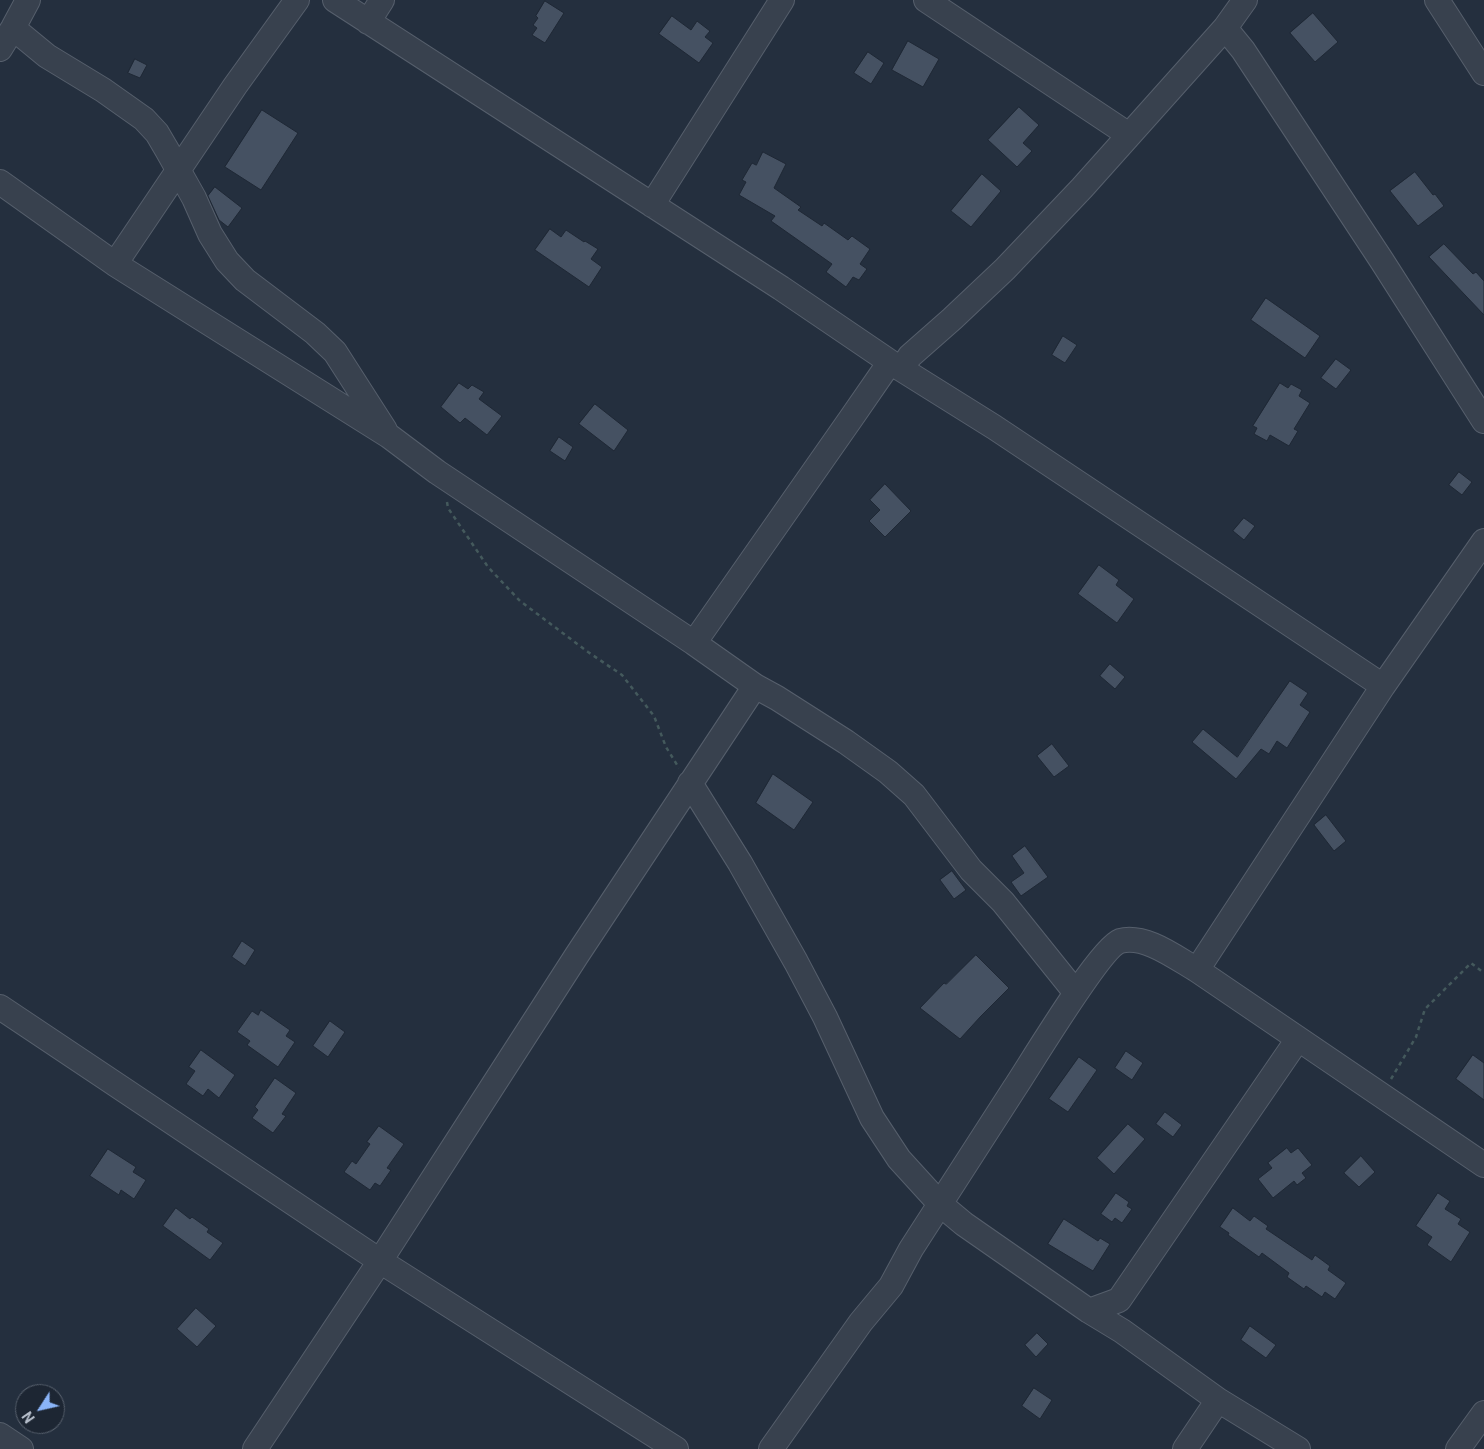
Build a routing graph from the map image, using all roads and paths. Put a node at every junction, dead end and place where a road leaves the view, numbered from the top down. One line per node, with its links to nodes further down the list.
1 (28, 0): 10 (street)
2 (297, 0): 15 (street)
3 (335, 0): 9 (street)
4 (382, 0): 9 (street)
5 (782, 0): 17 (street)
6 (926, 0): 14 (street)
7 (1244, 0): 11 (street)
8 (1437, 0): 13 (street)
9 (368, 22): 17 (street)
10 (13, 28): 12 (street); 15 (street)
11 (1226, 28): 14 (street); 20 (street)
12 (0, 49)
13 (1484, 73)
14 (1129, 135): 19 (street)
15 (178, 170): 18 (street); 21 (street)
16 (0, 182): 18 (street)
17 (652, 205): 19 (street)
18 (115, 264): 21 (street)
19 (895, 365): 24 (street); 26 (street)
20 (1484, 421)
21 (389, 436): 22 (street)
22 (438, 472): 24 (street); 27 (path)
23 (1484, 541): 26 (street)
24 (694, 642): 25 (street)
25 (755, 686): 27 (street); 30 (street)
26 (1383, 686): 28 (street)
27 (690, 784): 35 (street); 36 (street)
28 (1196, 970): 30 (street); 32 (street)
29 (1484, 973): 33 (path)
30 (1076, 992): 35 (street)
31 (0, 1007): 36 (street)
32 (1298, 1039): 33 (street); 37 (street)
33 (1381, 1096): 34 (street)
34 (1484, 1165)
35 (940, 1204): 38 (street); 46 (street)
36 (380, 1261): 44 (street); 45 (street)
37 (1119, 1300): 38 (street); 39 (street)
38 (1089, 1311): 39 (street)
39 (1122, 1331): 40 (street)
40 (1218, 1400): 47 (street); 48 (street)
41 (1484, 1413): 49 (street)
42 (0, 1435): 43 (street)
43 (21, 1449)
44 (255, 1449)
45 (676, 1449)
46 (771, 1449)
47 (1186, 1449)
48 (1298, 1449)
49 (1458, 1449)

